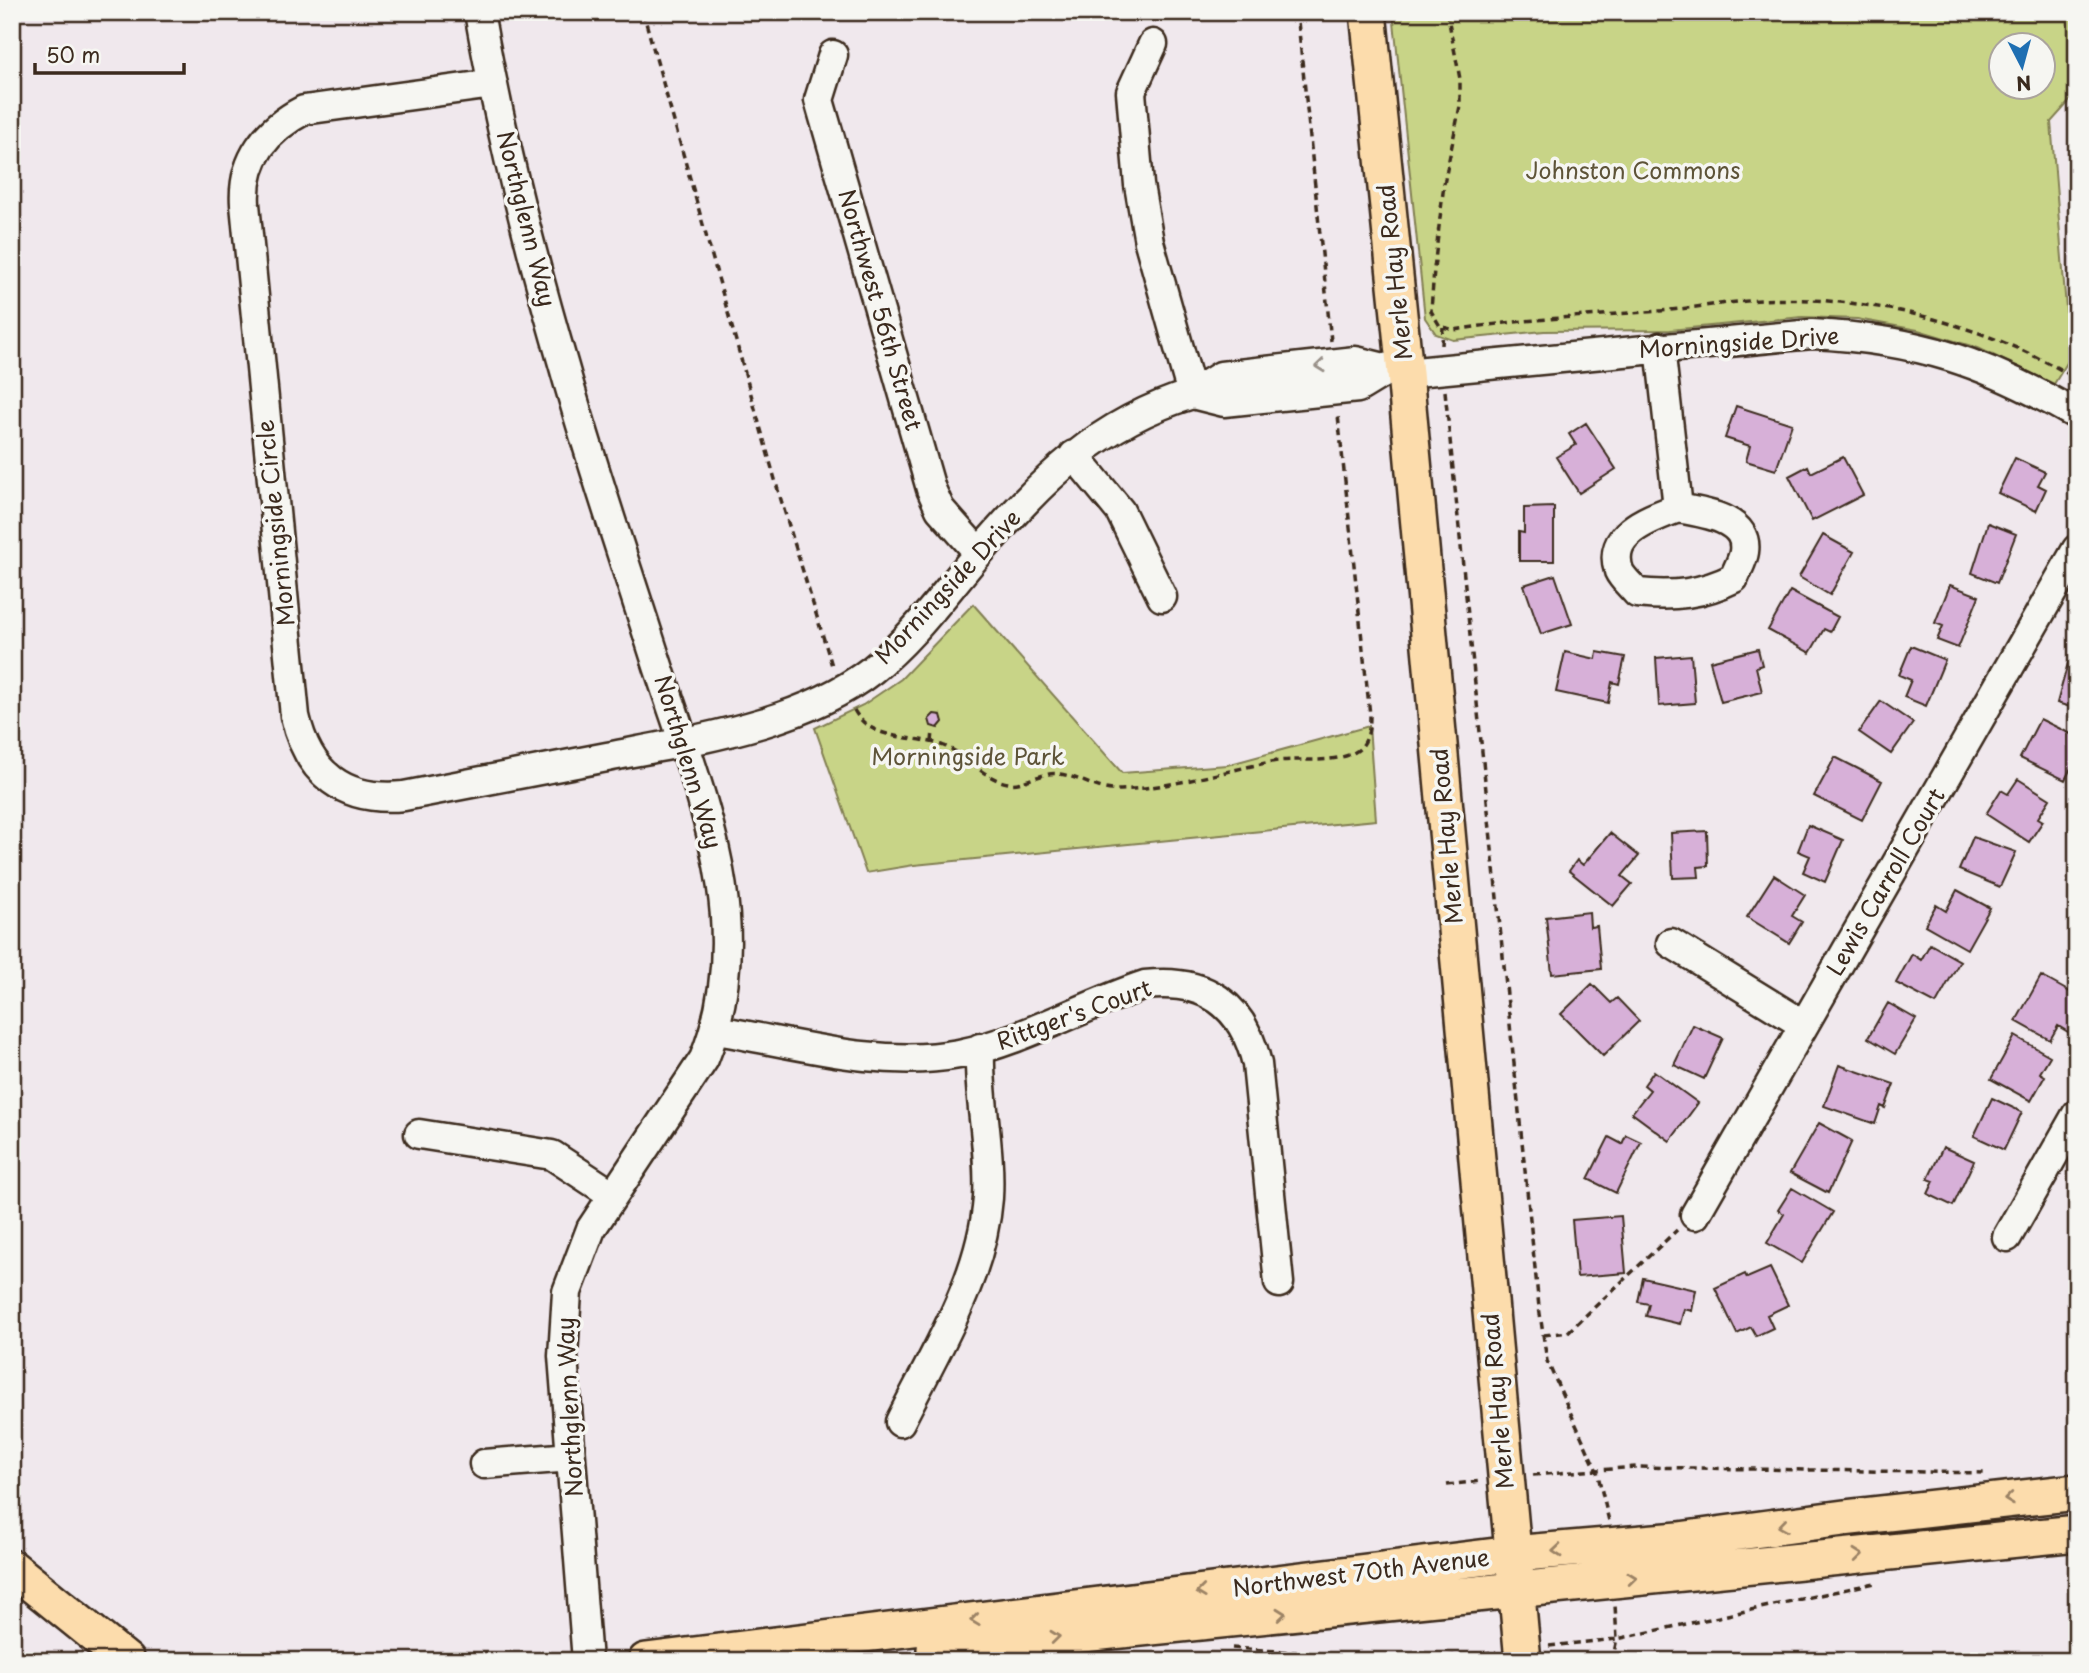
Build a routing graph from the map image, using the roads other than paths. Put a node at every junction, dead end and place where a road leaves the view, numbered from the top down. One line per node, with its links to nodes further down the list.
1 (479, 12): 5 (street, Northglenn Way)
2 (1368, 12): 7 (main road, Merle Hay Road)
3 (1153, 44): 8 (street)
4 (833, 55): 13 (street, Northwest 56th Street)
5 (493, 84): 15 (street, Northglenn Way); 15 (street, Morningside Circle)
6 (1660, 347): 7 (street, Morningside Drive); 9 (street, Morningside Drive); 11 (street)
7 (1396, 372): 8 (street, Morningside Drive); 31 (main road, Merle Hay Road)
8 (1192, 394): 10 (street, Morningside Drive)
9 (2077, 415)
10 (1074, 455): 13 (street, Morningside Drive); 14 (street)
11 (1678, 508)
12 (2077, 549): 17 (street, Lewis Carroll Court)
13 (979, 553): 15 (street, Morningside Drive)
14 (1161, 597)
15 (683, 743): 18 (street, Northglenn Way)
16 (1671, 943): 17 (street)
17 (1804, 1025): 23 (street, Lewis Carroll Court)
18 (716, 1030): 19 (street, Rittger's Court); 22 (street, Northglenn Way)
19 (980, 1048): 25 (street, Rittger's Court); 26 (street)
20 (2077, 1114): 24 (street)
21 (419, 1134): 22 (street)
22 (613, 1195): 27 (street, Northglenn Way)
23 (1695, 1215)
24 (2007, 1237)
25 (1279, 1283)
26 (901, 1422)
27 (571, 1457): 28 (street); 36 (street, Northglenn Way)
28 (484, 1464)
29 (2077, 1492): 31 (main road, Northwest 70th Avenue, one-way to 31)
30 (2077, 1532): 33 (main road, Northwest 70th Avenue, one-way to 30)
31 (1512, 1554): 33 (main road, Merle Hay Road); 37 (main road, Northwest 70th Avenue, one-way to 37)
32 (12, 1569): 35 (main road)
33 (1516, 1590): 34 (main road, Merle Hay Road); 38 (main road, Northwest 70th Avenue, one-way to 33)
34 (1523, 1655)
35 (127, 1661)
36 (587, 1661)
37 (646, 1661)
38 (816, 1661)

